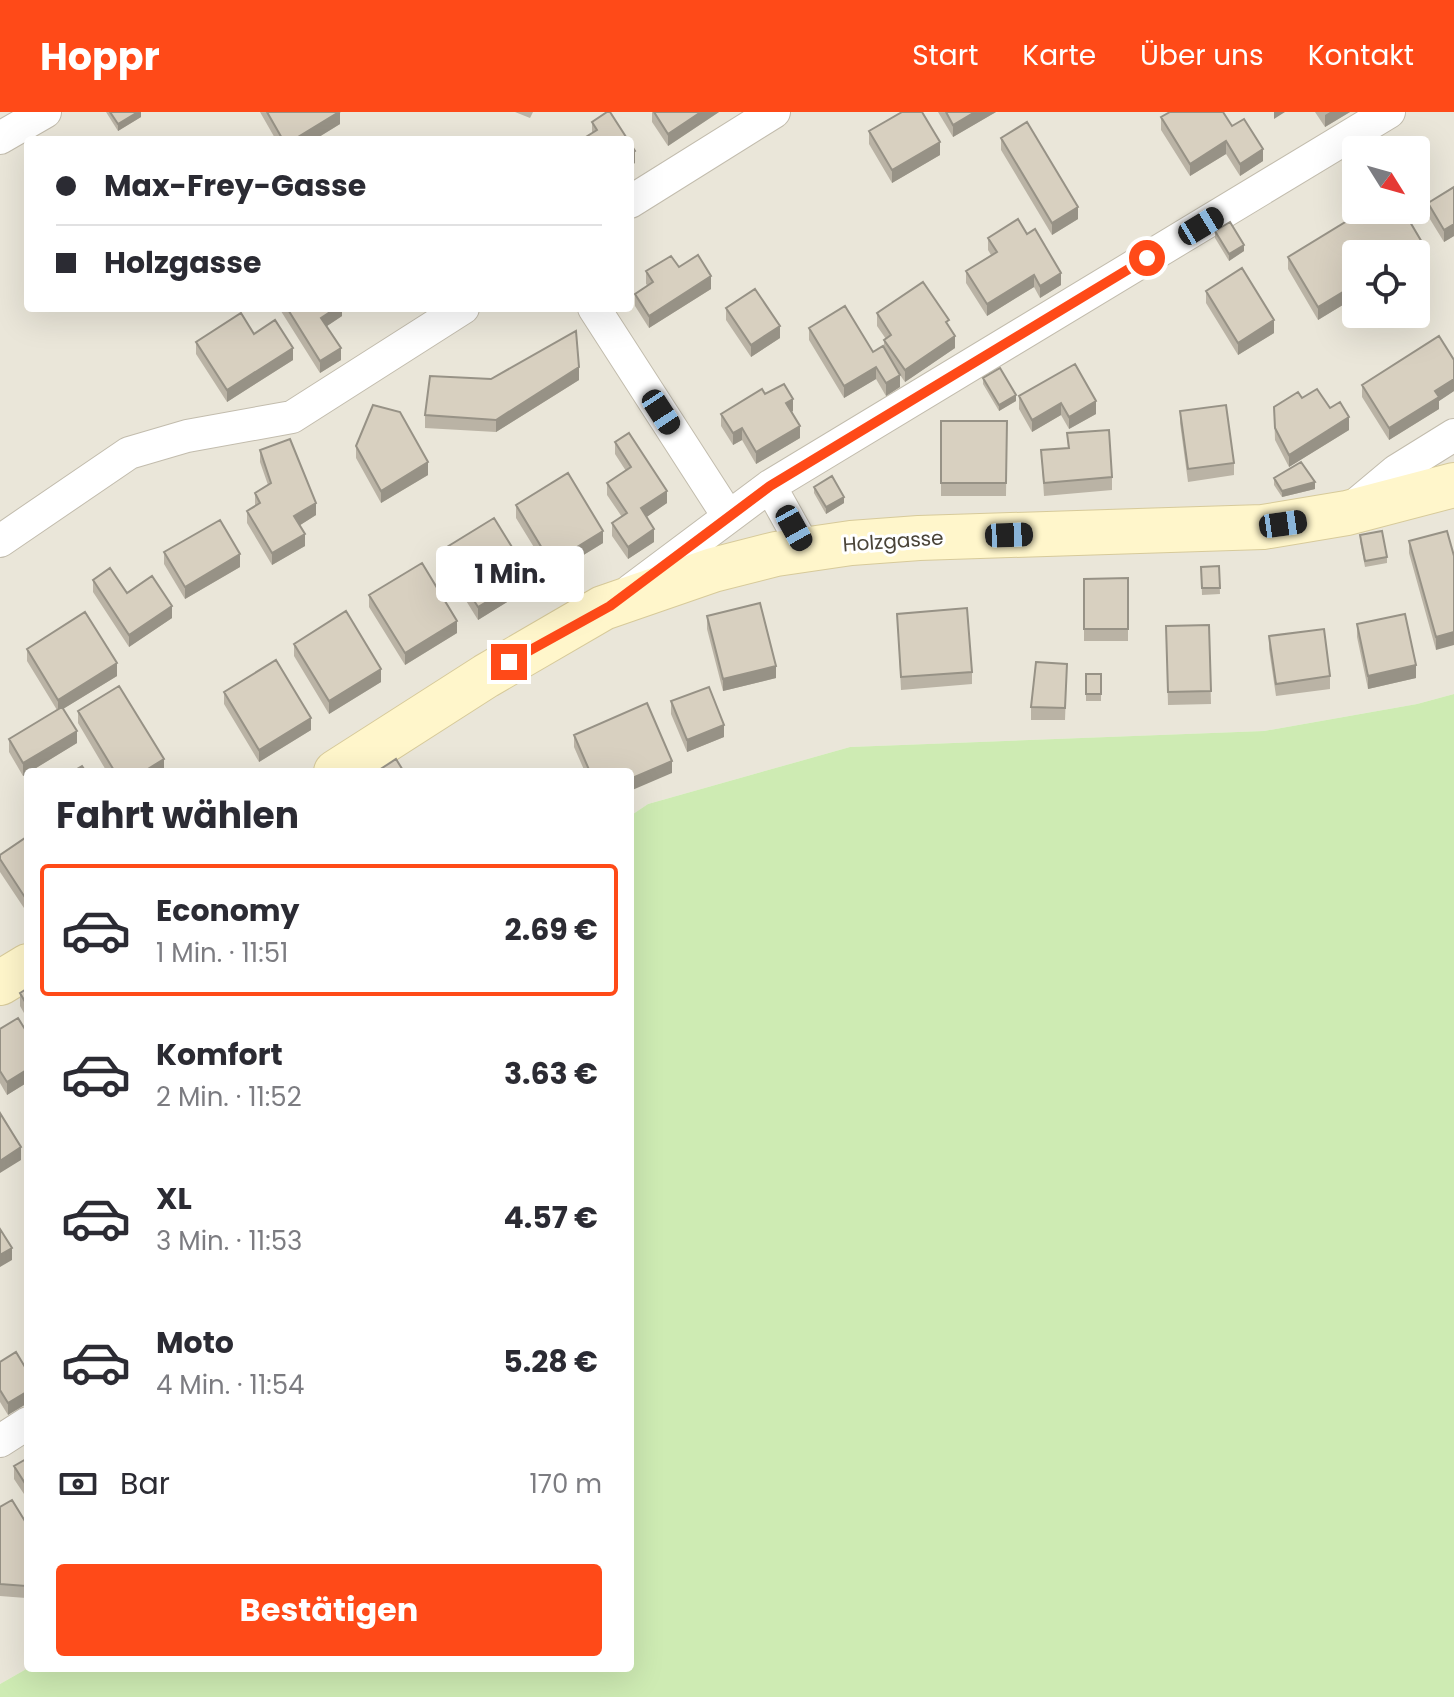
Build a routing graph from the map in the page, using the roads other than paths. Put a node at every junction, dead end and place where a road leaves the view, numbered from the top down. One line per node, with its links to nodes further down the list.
1 (45, 112): 4 (street)
2 (774, 112): 5 (street)
3 (1389, 112): 10 (street)
4 (0, 138)
5 (634, 200)
6 (457, 312): 13 (street)
7 (597, 312): 12 (street)
8 (1454, 435): 11 (street)
9 (1454, 485): 11 (street, Holzgasse)
10 (770, 486): 12 (street); 14 (street)
11 (1347, 513): 14 (street, Holzgasse)
12 (728, 516): 15 (street)
13 (0, 541)
14 (805, 549): 15 (street, Holzgasse)
15 (610, 606): 16 (street, Holzgasse)
16 (342, 768)
17 (24, 968): 18 (street)
18 (0, 983)
19 (24, 1426): 20 (street)
20 (0, 1441)

